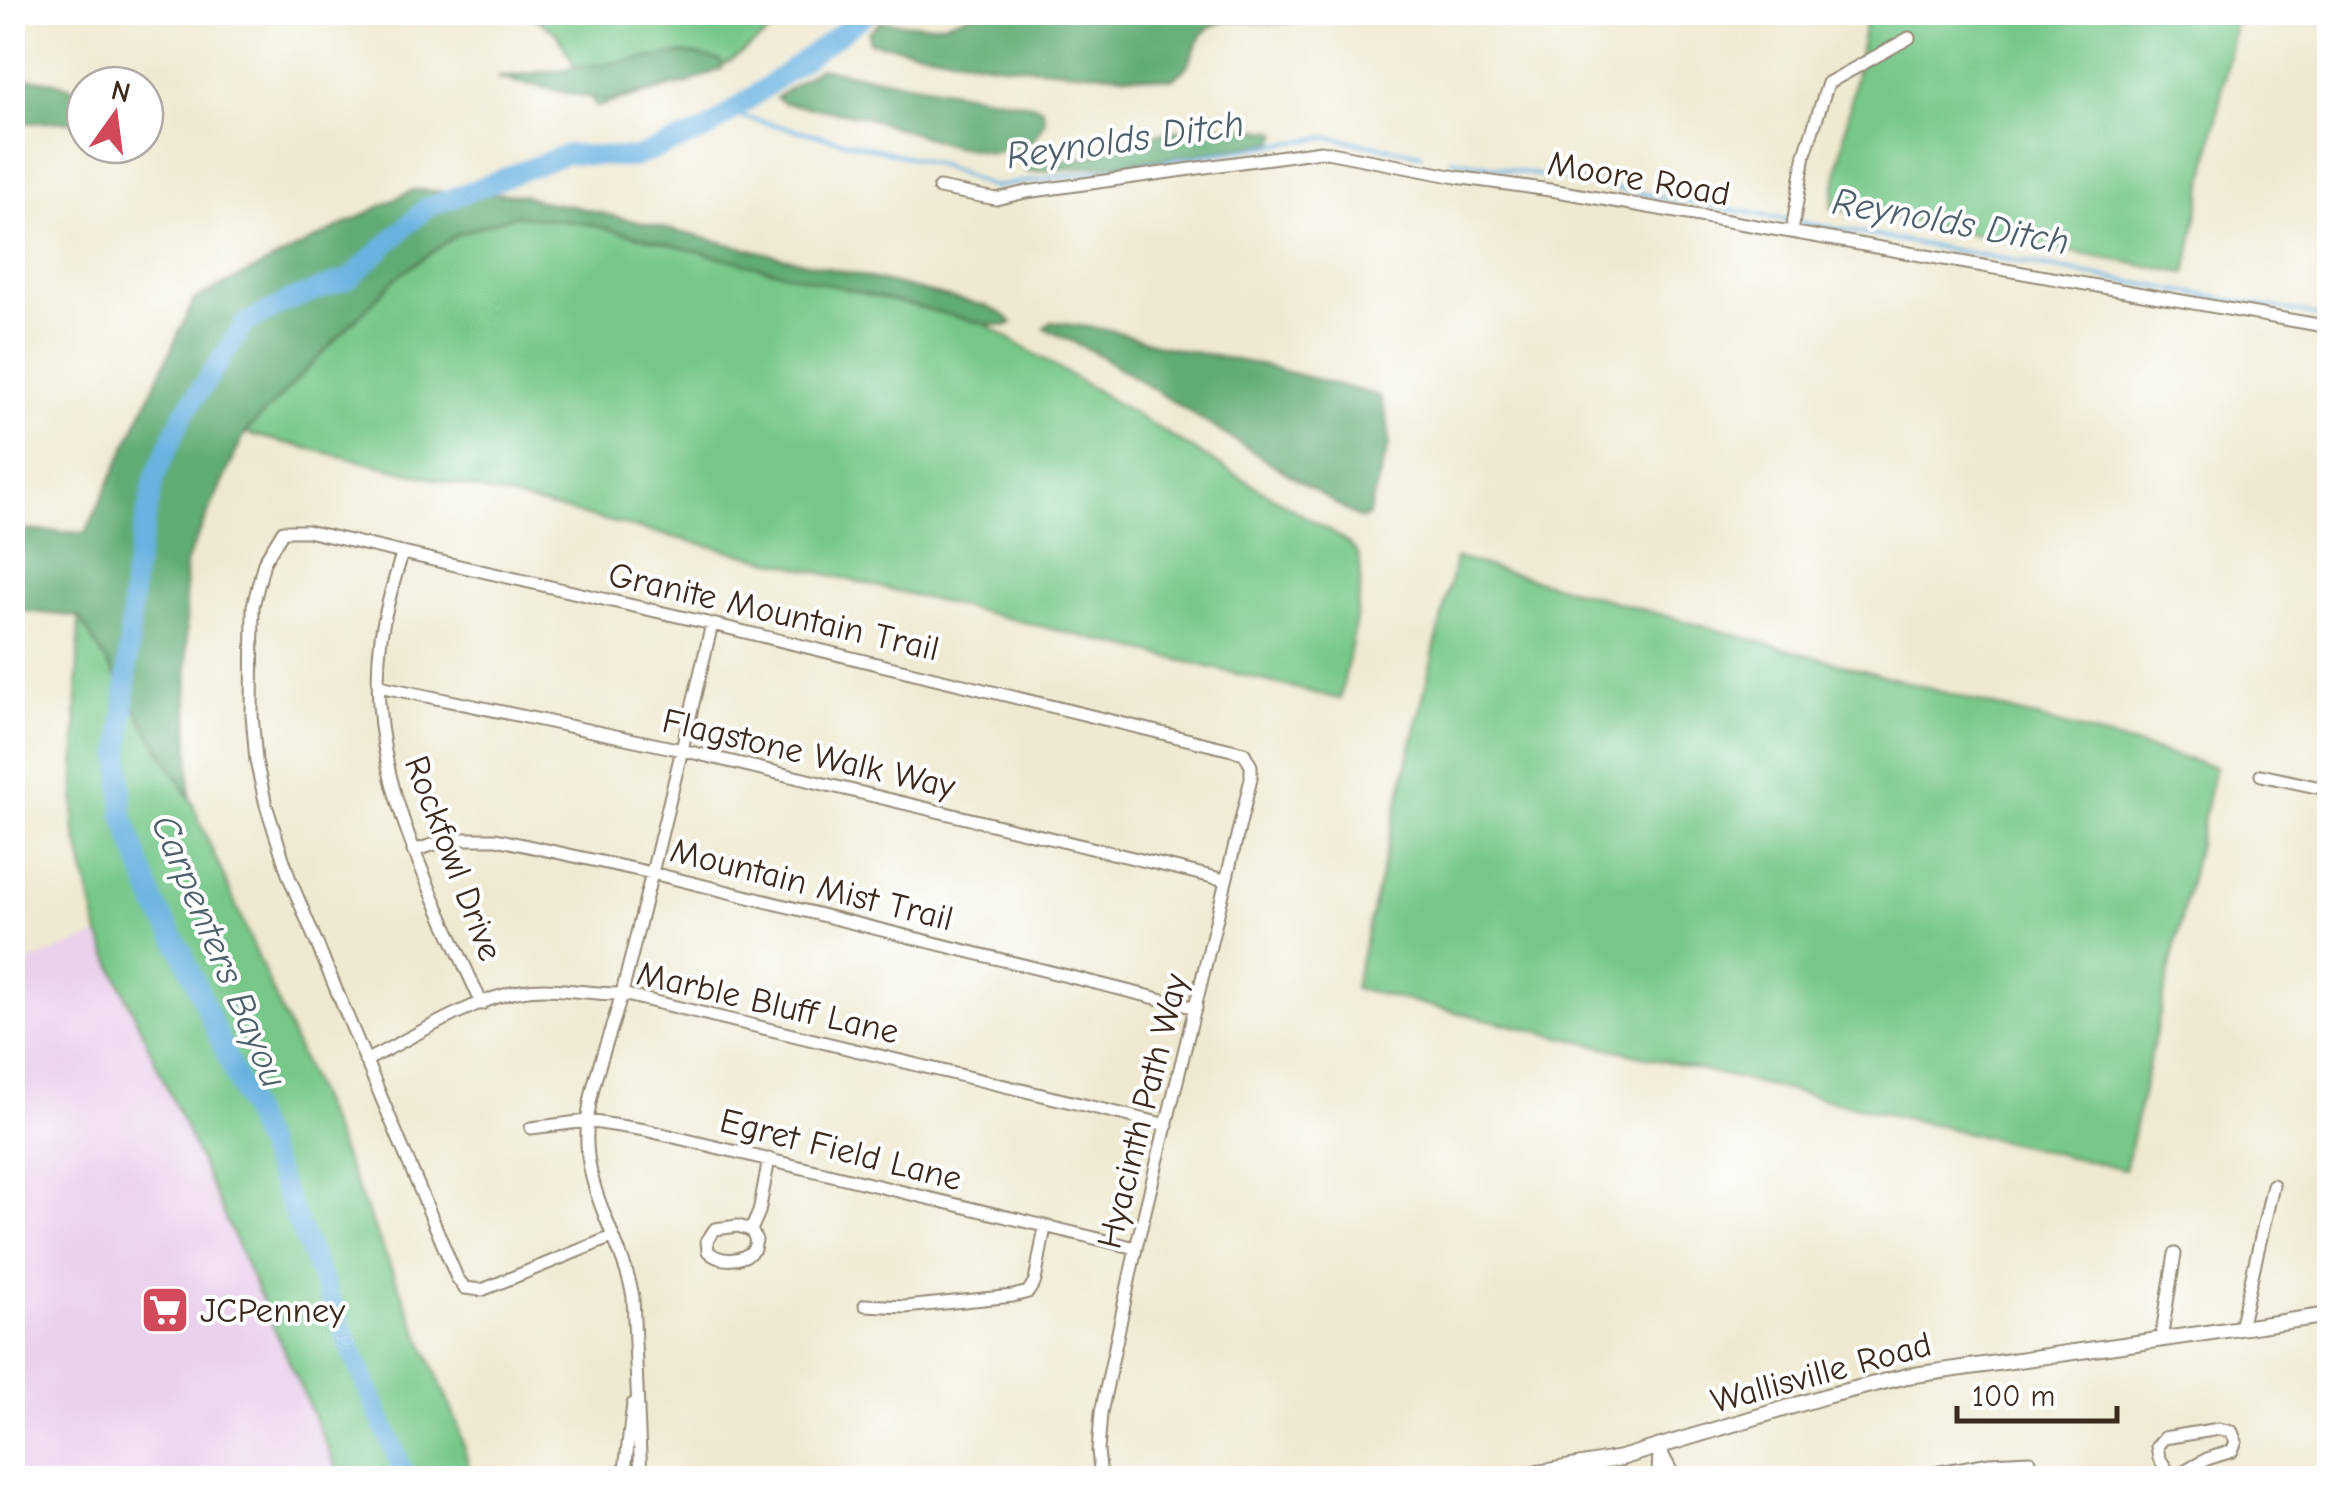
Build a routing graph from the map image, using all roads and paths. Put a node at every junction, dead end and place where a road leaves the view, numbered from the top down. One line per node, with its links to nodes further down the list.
1 (1909, 38): 3 (street)
2 (938, 188): 3 (street, Moore Road)
3 (1792, 232): 4 (street, Moore Road)
4 (2330, 327)
5 (402, 554): 6 (street, Granite Mountain Trail); 7 (street, Rockfowl Drive); 18 (street, Granite Mountain Trail)
6 (712, 624): 8 (street); 9 (street, Granite Mountain Trail)
7 (378, 686): 8 (street, Flagstone Walk Way); 12 (street, Rockfowl Drive)
8 (682, 750): 13 (street); 14 (street, Flagstone Walk Way)
9 (1248, 758): 14 (street, Hyacinth Path Way)
10 (2261, 775): 11 (street)
11 (2330, 790)
12 (414, 850): 13 (street, Mountain Mist Trail); 16 (street, Rockfowl Drive)
13 (652, 873): 15 (street); 17 (street, Mountain Mist Trail)
14 (1225, 880): 17 (street, Hyacinth Path Way)
15 (622, 994): 16 (street, Marble Bluff Lane); 19 (street); 20 (street, Marble Bluff Lane)
16 (482, 1004): 18 (street, Marble Bluff Lane)
17 (1196, 1008): 20 (street, Hyacinth Path Way)
18 (364, 1061): 26 (street)
19 (588, 1121): 21 (street, Egret Field Lane); 22 (street, Egret Field Lane); 26 (street)
20 (1166, 1125): 27 (street, Hyacinth Path Way)
21 (531, 1128)
22 (770, 1159): 24 (street, Egret Field Lane); 25 (street)
23 (2273, 1185): 31 (street)
24 (1045, 1227): 27 (street, Egret Field Lane); 29 (street)
25 (751, 1230)
26 (612, 1237): 33 (street)
27 (1136, 1248): 37 (street, Hyacinth Path Way)
28 (2176, 1254): 32 (street)
29 (864, 1304)
30 (2330, 1315): 31 (main road, Wallisville Road)
31 (2240, 1328): 32 (main road, Wallisville Road)
32 (2161, 1339): 34 (main road, Wallisville Road)
33 (636, 1390): 35 (street); 36 (street)
34 (1659, 1448): 38 (main road, Wallisville Road); 39 (street); 40 (street)
35 (624, 1478)
36 (641, 1478)
37 (1101, 1478)
38 (1510, 1478)
39 (1658, 1478)
40 (1675, 1478)
41 (1906, 1478): 42 (street)
42 (2037, 1478)
43 (2173, 1478): 43 (street)

